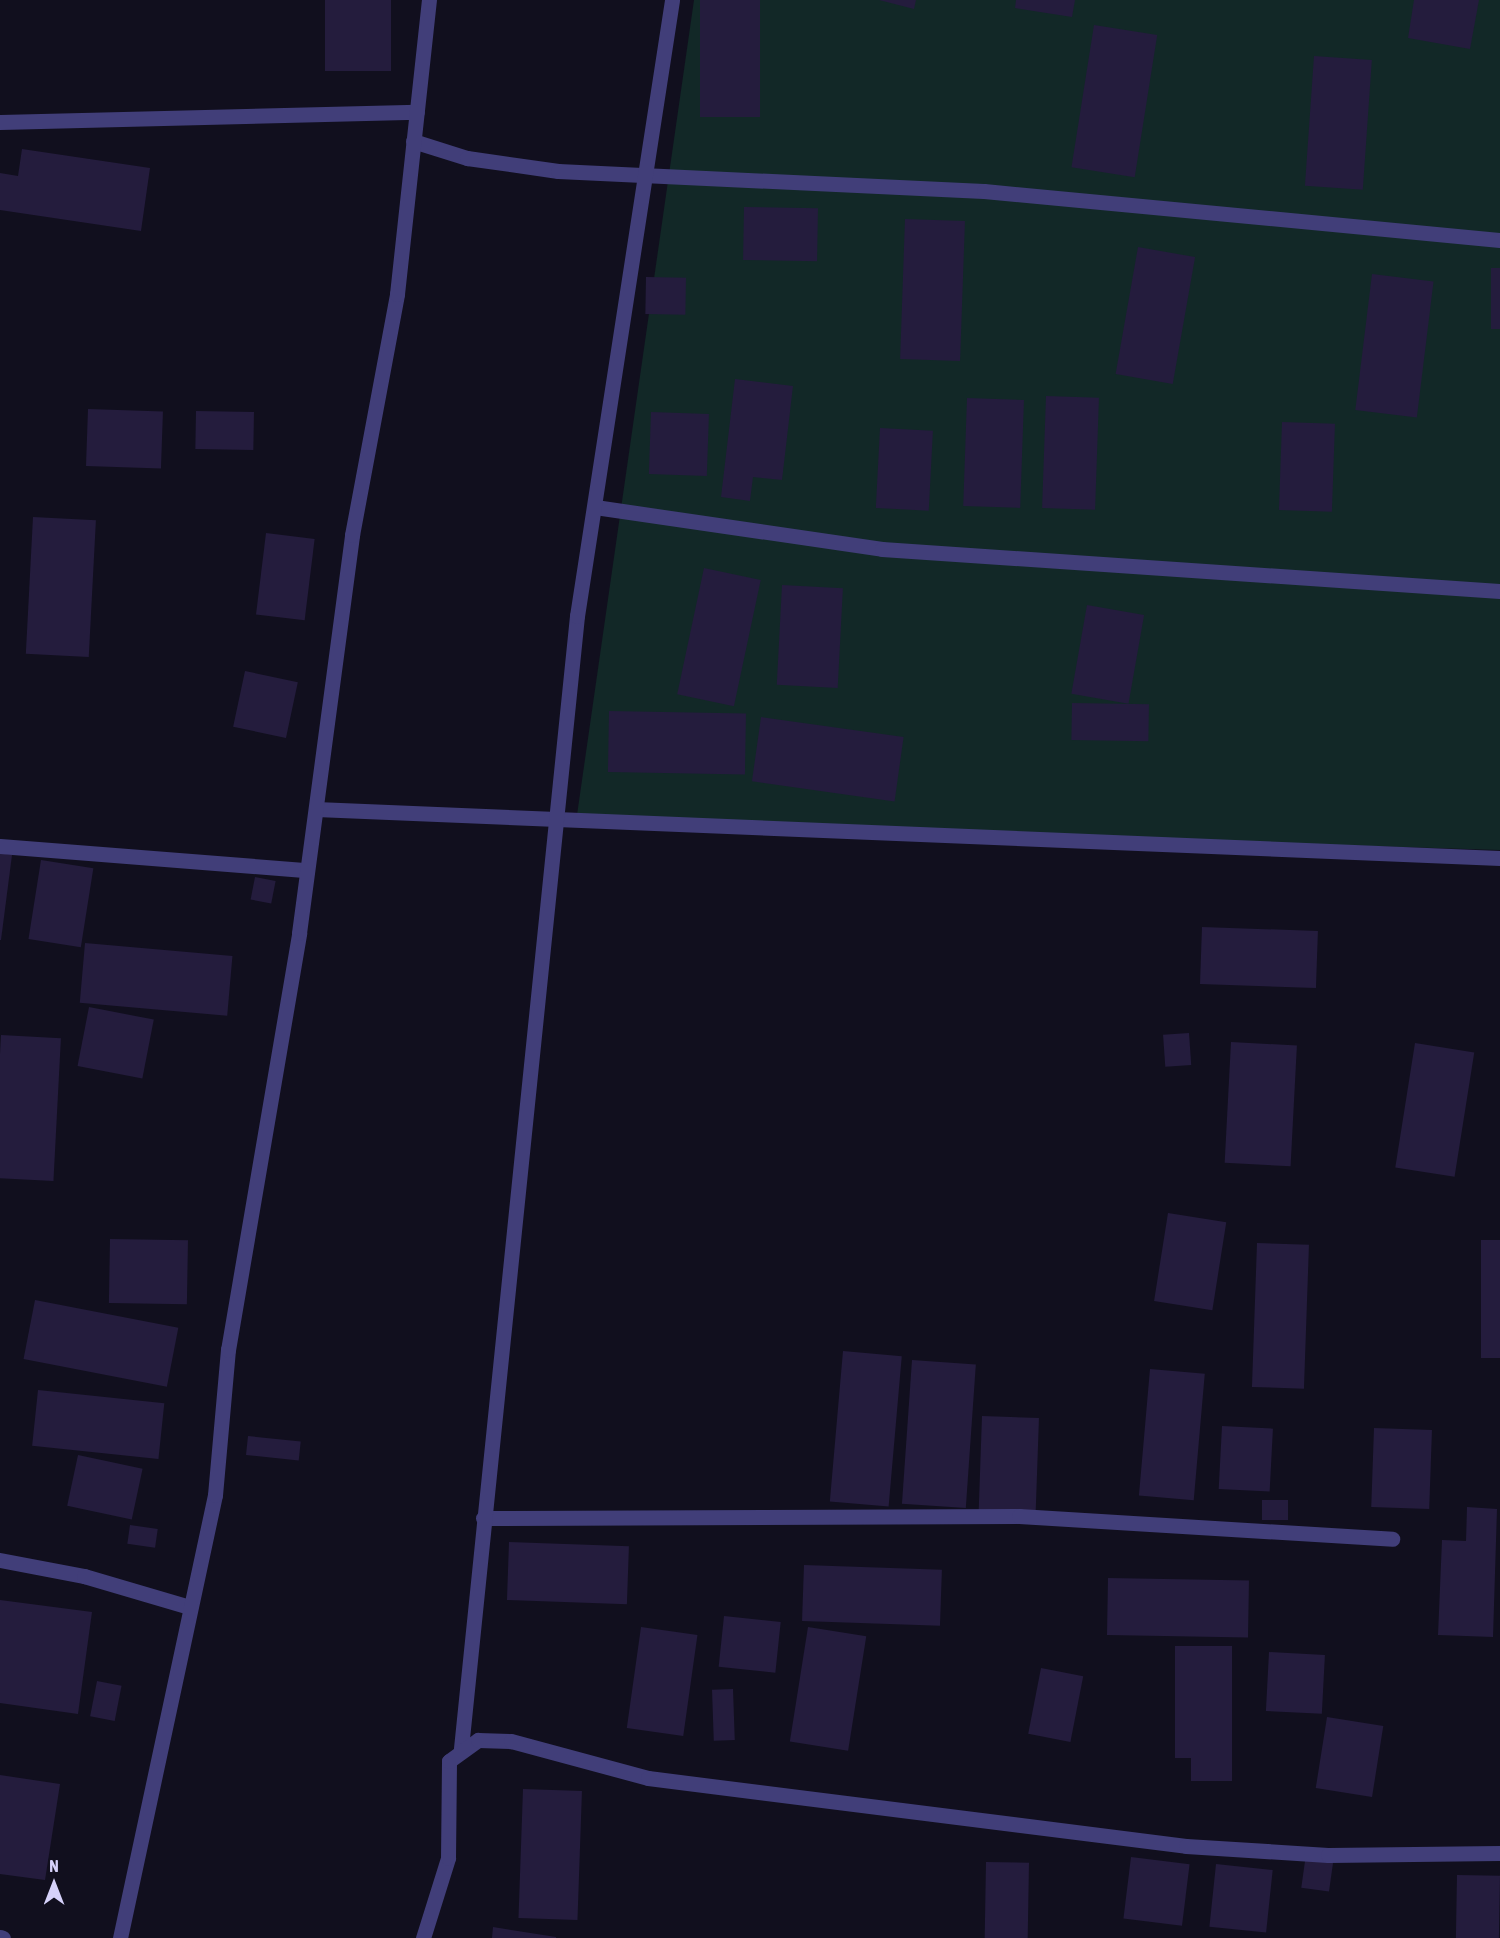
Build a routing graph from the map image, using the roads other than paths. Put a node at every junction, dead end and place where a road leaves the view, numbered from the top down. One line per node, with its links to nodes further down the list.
1 (429, 0): 3 (street)
2 (672, 0): 6 (street)
3 (417, 112): 4 (street); 5 (street)
4 (0, 122)
5 (413, 141): 6 (street); 10 (street)
6 (646, 173): 7 (street); 8 (street)
7 (1500, 240)
8 (595, 507): 9 (street); 11 (street)
9 (1500, 591)
10 (316, 809): 11 (street); 14 (street)
11 (557, 819): 13 (street); 15 (street)
12 (0, 846): 14 (street)
13 (1500, 858)
14 (307, 870): 18 (street)
15 (483, 1518): 16 (street); 19 (street)
16 (1392, 1539)
17 (0, 1560): 18 (street)
18 (189, 1607): 21 (street)
19 (461, 1748): 20 (street); 22 (street)
20 (1500, 1853)
21 (120, 1938)
22 (423, 1938)

